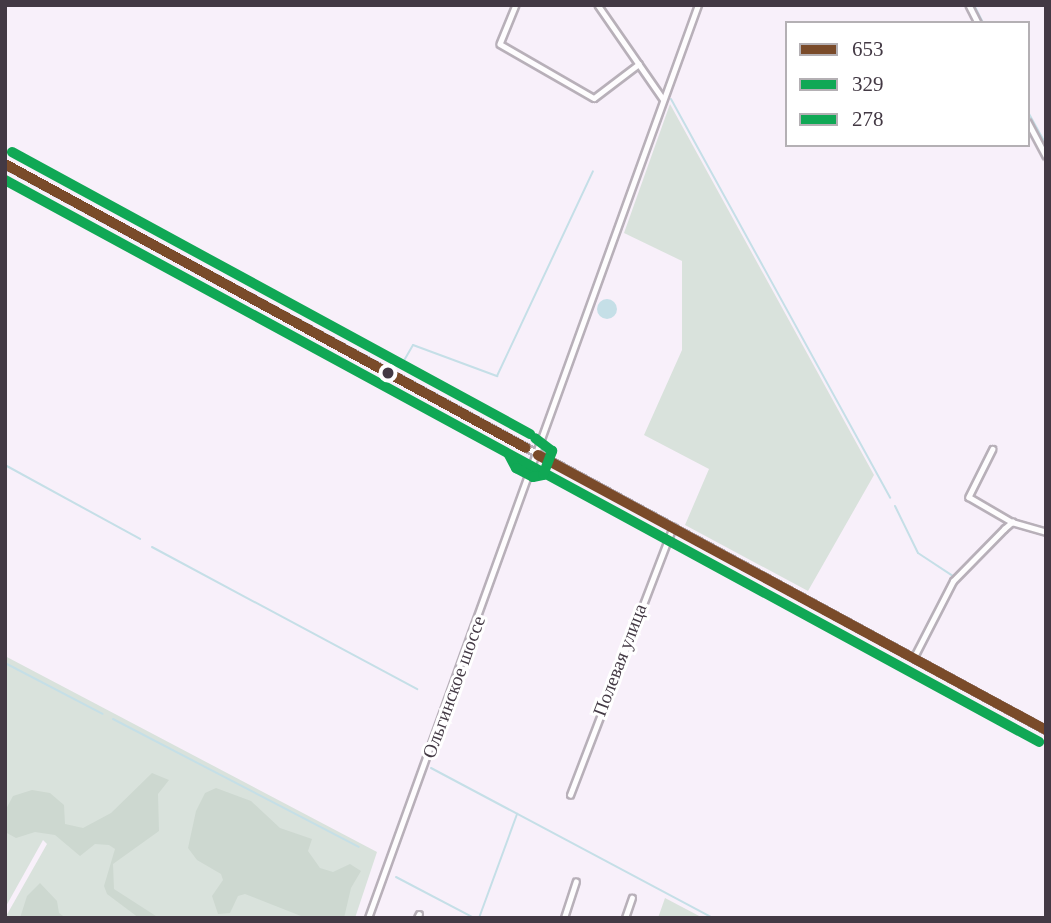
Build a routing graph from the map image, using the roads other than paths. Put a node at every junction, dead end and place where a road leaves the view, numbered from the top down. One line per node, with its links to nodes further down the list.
1 (516, 5): 6 (street)
2 (598, 5): 6 (street)
3 (698, 5): 7 (street, Ольгинское шоссе)
4 (969, 5): 5 (street)
5 (977, 21)
6 (639, 64): 7 (street)
7 (664, 100): 12 (street, Ольгинское шоссе)
8 (1030, 126): 9 (street)
9 (1046, 156)
10 (5, 164): 12 (street)
11 (993, 449): 13 (street)
12 (538, 455): 14 (street); 21 (street, Ольгинское шоссе)
13 (1012, 522): 15 (street); 16 (street)
14 (673, 527): 16 (street); 18 (street, Полевая улица)
15 (1046, 532)
16 (914, 657): 17 (street)
17 (1046, 730)
18 (570, 795)
19 (576, 882): 22 (street)
20 (632, 898): 23 (street)
21 (368, 918)
22 (564, 918)
23 (625, 918)

